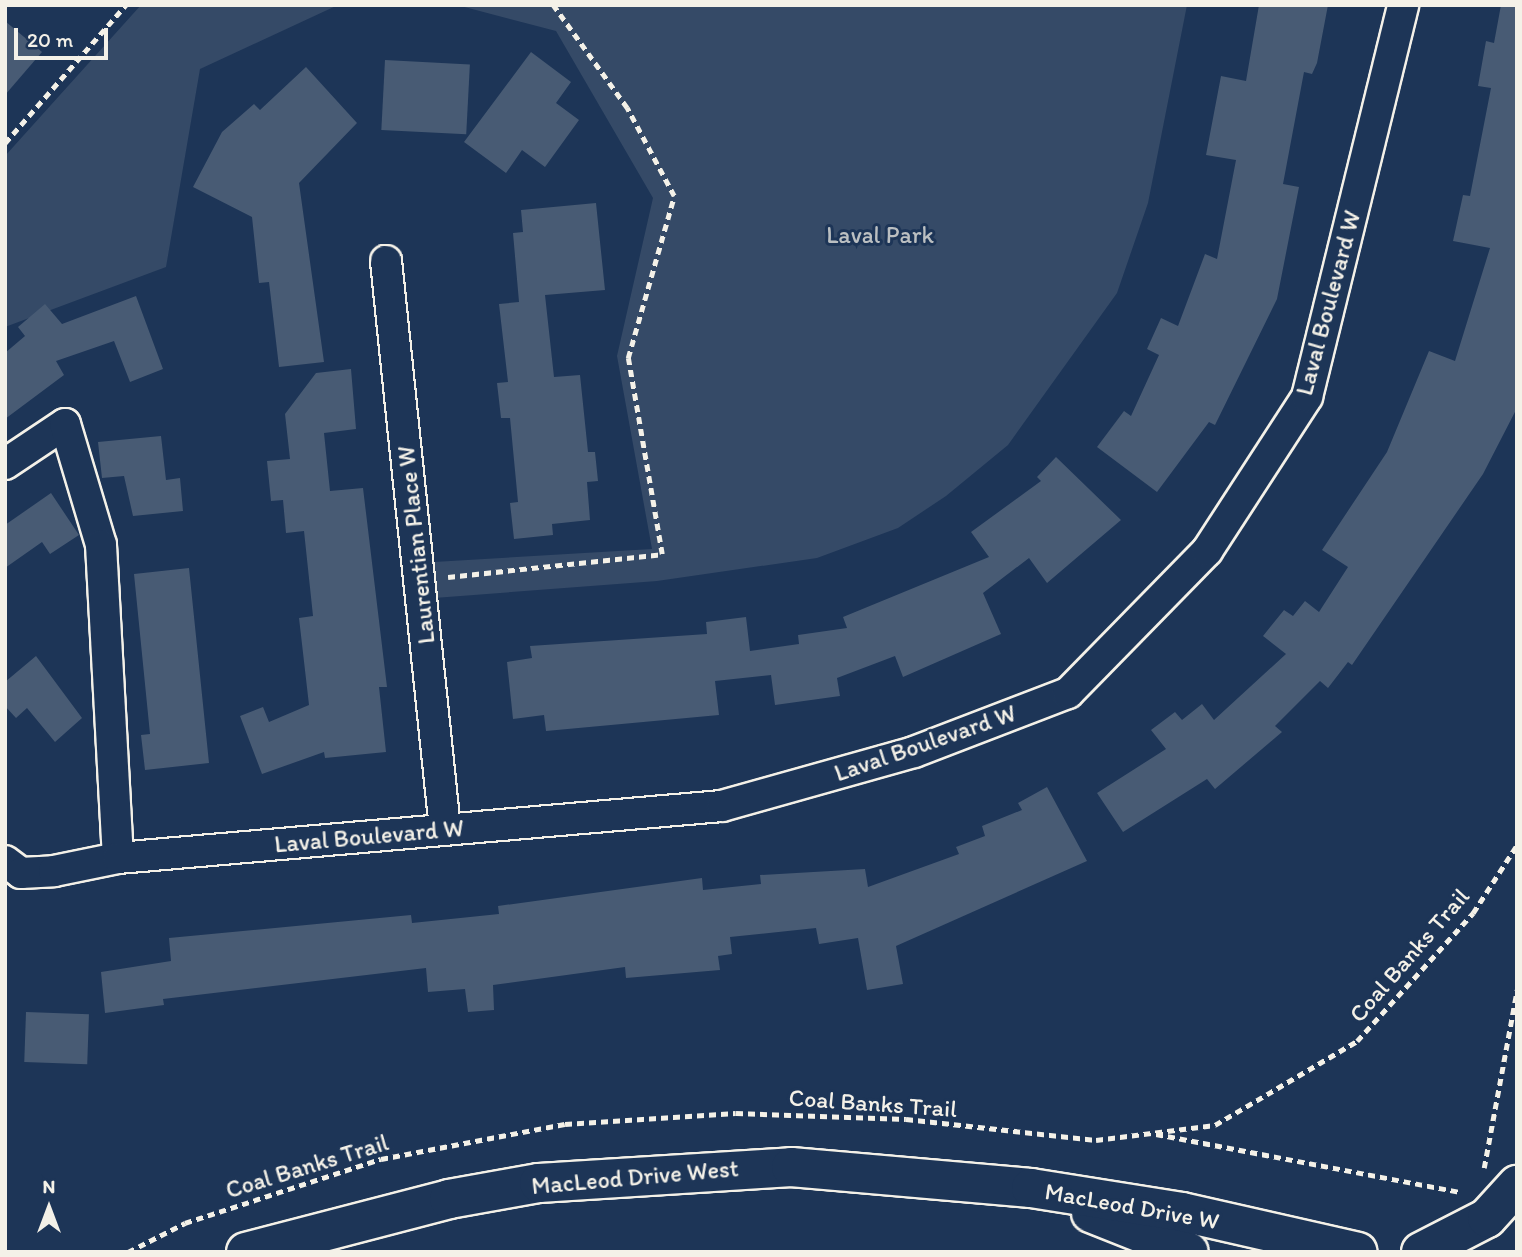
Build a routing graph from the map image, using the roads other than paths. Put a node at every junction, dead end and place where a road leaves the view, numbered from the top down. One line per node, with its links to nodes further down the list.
1 (1403, 5): 4 (street, Laval Boulevard W)
2 (386, 261): 4 (street, Laurentian Place W)
3 (5, 464): 5 (street)
4 (445, 829): 5 (street, Laval Boulevard W)
5 (118, 859): 6 (street, Laval Boulevard W)
6 (5, 861)
7 (1499, 1183): 12 (main road)
8 (1031, 1188): 9 (main road, MacLeod Drive West); 10 (main road, MacLeod Drive W); 11 (main road, MacLeod Drive W)
9 (246, 1252)
10 (1189, 1252)
11 (1358, 1252)
12 (1421, 1252)

